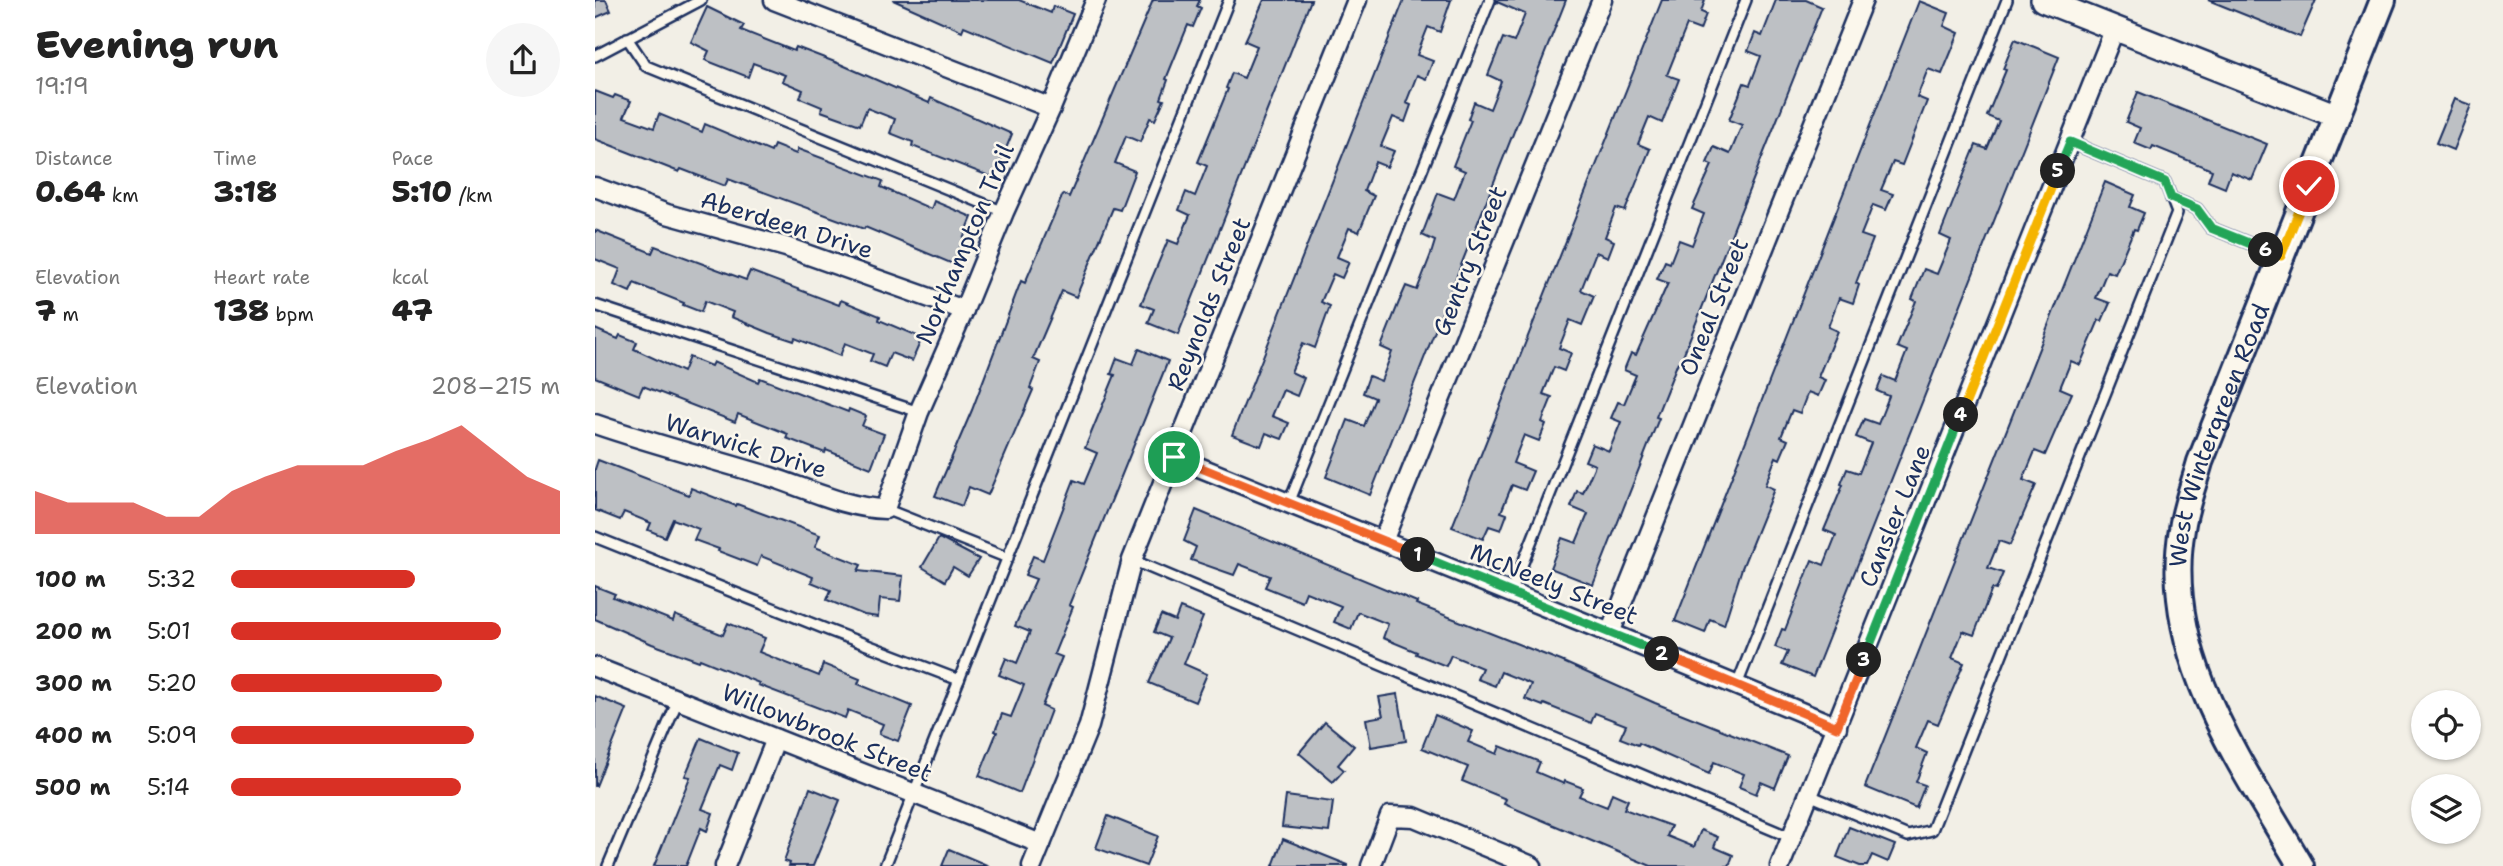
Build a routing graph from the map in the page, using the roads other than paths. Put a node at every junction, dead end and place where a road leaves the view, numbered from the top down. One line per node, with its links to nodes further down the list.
1 (701, 0): 14 (lane)
2 (774, 0): 16 (street)
3 (1095, 0): 16 (street, Northampton Trail)
4 (1229, 0): 32 (lane)
5 (1357, 0): 27 (street, Reynolds Street)
6 (1490, 0): 28 (lane)
7 (1602, 0): 31 (street, Gentry Street)
8 (1746, 0): 34 (lane)
9 (1863, 0): 35 (street, Oneal Street)
10 (2007, 0): 38 (lane)
11 (2043, 0): 13 (street)
12 (2383, 0): 17 (main road, West Wintergreen Road)
13 (2115, 28): 17 (street); 18 (street, Cansler Lane)
14 (627, 38): 15 (lane); 21 (lane)
15 (595, 56)
16 (1051, 108): 21 (street, Northampton Trail)
17 (2337, 116): 22 (main road, West Wintergreen Road)
18 (2070, 142): 20 (lane); 40 (street, Cansler Lane)
19 (595, 187): 24 (street, Aberdeen Drive)
20 (2171, 198): 22 (lane); 43 (lane)
21 (1004, 212): 24 (street, Northampton Trail)
22 (2281, 256): 53 (main road, West Wintergreen Road)
23 (595, 305): 25 (lane)
24 (964, 310): 25 (street, Northampton Trail)
25 (919, 412): 29 (street, Northampton Trail)
26 (595, 424): 29 (street, Warwick Drive)
27 (1174, 457): 28 (street, McNeely Street); 33 (street, Reynolds Street)
28 (1289, 503): 31 (street, McNeely Street)
29 (885, 509): 32 (lane)
30 (595, 537): 37 (lane)
31 (1383, 541): 34 (street, McNeely Street)
32 (1008, 558): 37 (lane)
33 (1132, 560): 44 (lane); 45 (street, Reynolds Street)
34 (1511, 593): 35 (street, McNeely Street)
35 (1610, 633): 38 (street, McNeely Street)
36 (595, 667): 39 (street, Willowbrook Street)
37 (959, 680): 42 (lane)
38 (1737, 685): 40 (street, McNeely Street)
39 (678, 700): 41 (street, Willowbrook Street); 47 (lane)
40 (1837, 727): 43 (street, Cansler Lane)
41 (776, 739): 42 (street, Willowbrook Street); 48 (street)
42 (915, 794): 45 (street, Willowbrook Street); 49 (lane)
43 (1809, 795): 44 (street, Cansler Lane)
44 (1792, 838): 52 (street, Cansler Lane)
45 (1041, 844): 50 (street, Reynolds Street)
46 (1519, 864): 51 (street)
47 (608, 866)
48 (725, 866)
49 (885, 866)
50 (1032, 866)
51 (1371, 866)
52 (1780, 866)
53 (2301, 866)

